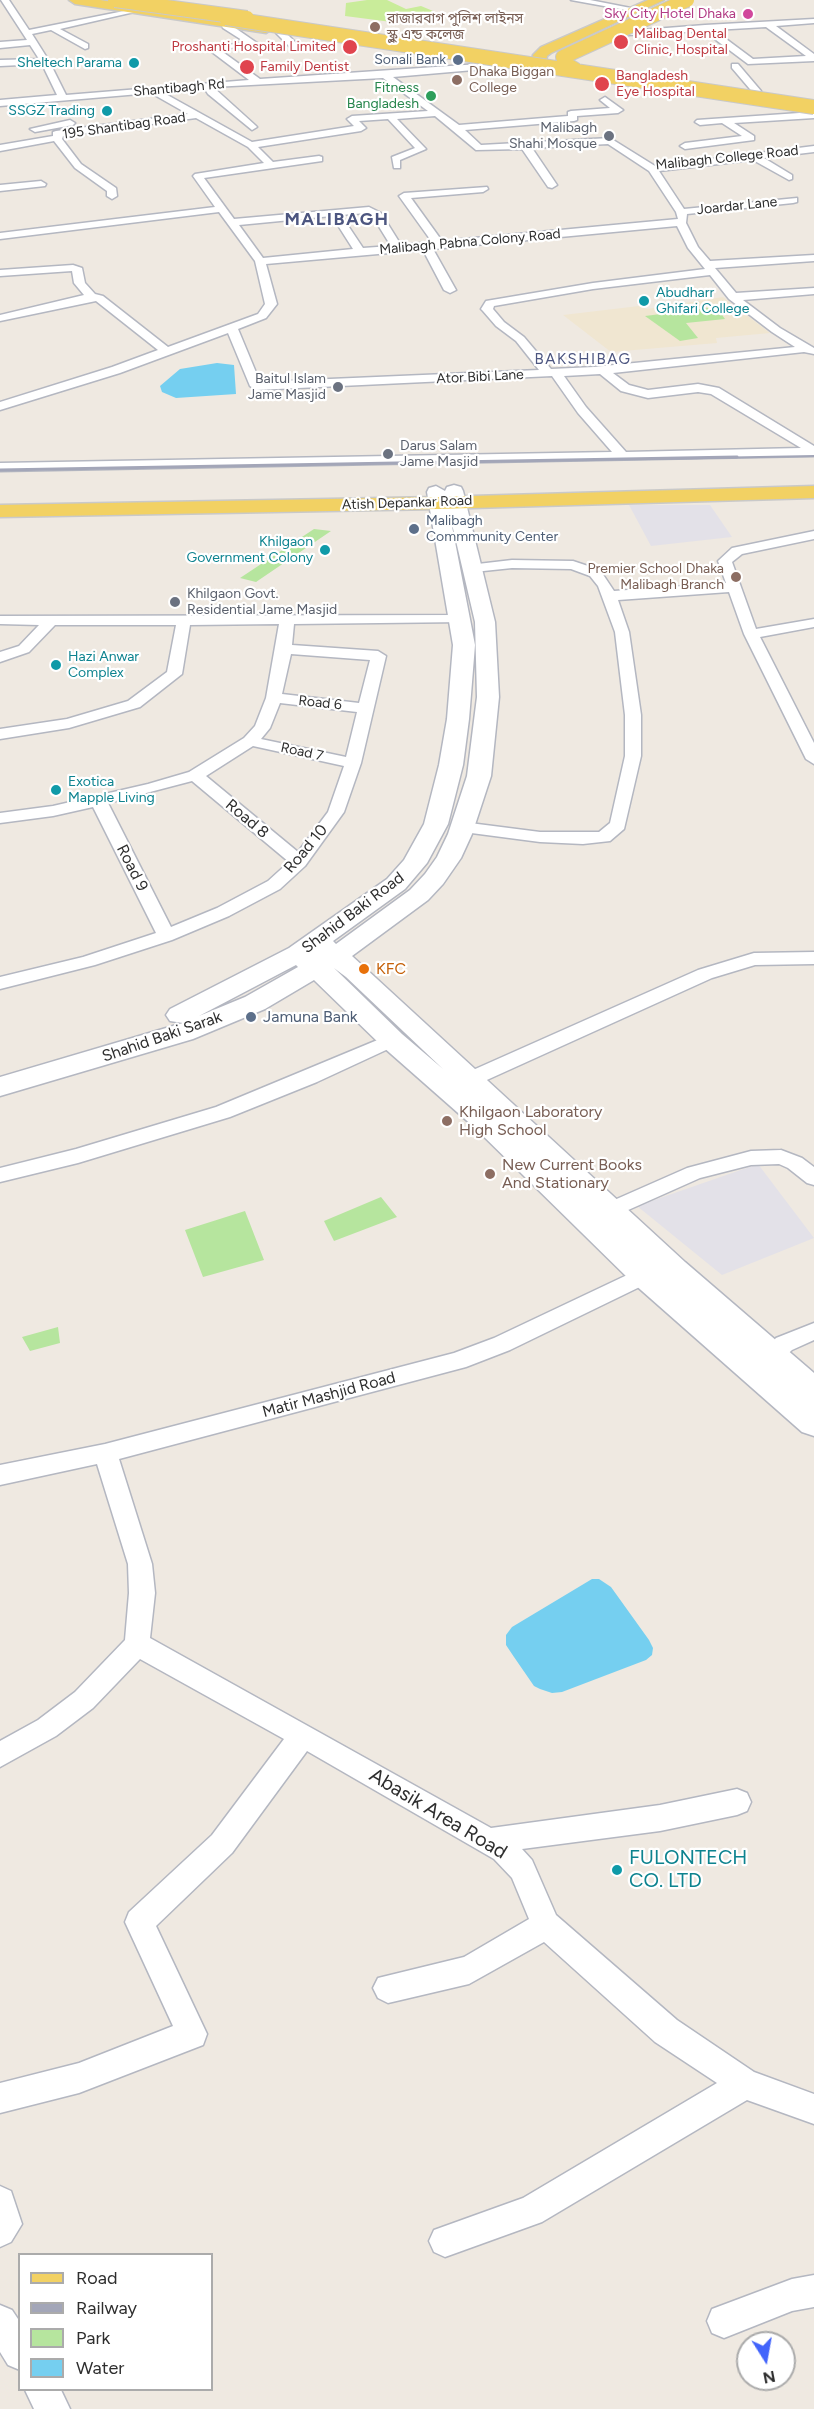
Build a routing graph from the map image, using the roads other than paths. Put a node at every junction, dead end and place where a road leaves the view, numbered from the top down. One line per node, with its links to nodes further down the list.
1 (5, 0): 19 (street)
2 (75, 0): 11 (main road)
3 (100, 0): 32 (main road, bridge)
4 (115, 0): 32 (main road, bridge)
5 (574, 0): 12 (street)
6 (658, 0): 12 (main road)
7 (667, 0): 32 (main road)
8 (676, 0): 32 (main road, bridge)
9 (687, 0): 32 (main road, bridge)
10 (694, 0): 20 (main road)
11 (142, 5): 15 (main road); 17 (street); 32 (main road)
12 (637, 10): 32 (main road)
13 (814, 21): 14 (street)
14 (767, 23): 16 (street); 27 (street)
15 (231, 24): 18 (main road); 34 (street)
16 (705, 27): 20 (street); 27 (street)
17 (53, 28): 19 (street); 25 (street)
18 (273, 29): 26 (street); 30 (main road); 32 (main road, bridge)
19 (26, 33): 22 (street)
20 (634, 33): 21 (street); 23 (main road)
21 (652, 41)
22 (33, 42): 24 (street); 28 (street)
23 (605, 42): 32 (main road); 32 (main road)
24 (0, 45)
25 (85, 46)
26 (295, 47)
27 (814, 58)
28 (45, 61): 29 (street); 38 (street)
29 (0, 63)
30 (502, 65): 32 (street, Shantibagh Rd); 32 (main road); 33 (street, Shantibagh Rd)
31 (735, 66): 37 (street)
32 (558, 68): 37 (main road); 43 (main road, bridge)
33 (385, 75): 34 (street, Shantibagh Rd); 44 (street, Malibagh College Road)
34 (258, 82): 35 (street, Shantibagh Rd)
35 (207, 85): 36 (street, Shantibagh Rd); 51 (street)
36 (153, 90): 38 (street, Shantibagh Rd); 39 (street)
37 (758, 93): 43 (main road)
38 (63, 98): 42 (street, Shantibagh Rd)
39 (168, 98): 41 (street, 195 Shantibag Road); 46 (street)
40 (605, 100): 52 (street)
41 (147, 101)
42 (0, 103)
43 (814, 106)
44 (435, 113): 48 (street); 52 (street, Malibagh College Road)
45 (124, 114): 53 (street, 195 Shantibag Road)
46 (198, 115): 54 (street, 195 Shantibag Road); 55 (street)
47 (814, 115): 49 (street)
48 (390, 116): 55 (street); 65 (street)
49 (725, 121): 50 (street); 56 (street)
50 (700, 122)
51 (252, 127)
52 (457, 128): 57 (street, Malibagh College Road)
53 (34, 129)
54 (56, 138): 58 (street, 195 Shantibag Road); 72 (street)
55 (251, 145): 64 (street)
56 (685, 146)
57 (526, 147): 66 (street, Malibagh College Road); 69 (street)
58 (0, 148)
59 (814, 149): 60 (street, Malibagh College Road)
60 (802, 150): 61 (street, Malibagh College Road); 63 (street)
61 (752, 155): 66 (street, Malibagh College Road); 67 (street, Joardar Lane)
62 (319, 159): 64 (street)
63 (814, 160)
64 (271, 165): 74 (street)
65 (397, 166)
66 (653, 169): 76 (street)
67 (789, 177)
68 (41, 184): 70 (street)
69 (552, 185)
70 (0, 188)
71 (483, 189): 79 (street)
72 (112, 196)
73 (793, 200): 76 (street, Joardar Lane)
74 (221, 209): 77 (street); 78 (street)
75 (334, 212): 77 (street); 81 (street); 82 (street)
76 (681, 217): 79 (street, Malibagh Pabna Colony Road); 85 (street)
77 (232, 222): 84 (street)
78 (0, 237)
79 (439, 245): 80 (street, Malibagh Pabna Colony Road)
80 (426, 246): 81 (street, Malibagh Pabna Colony Road); 87 (street)
81 (398, 248): 82 (street, Malibagh Pabna Colony Road)
82 (360, 252): 84 (street, Malibagh Pabna Colony Road)
83 (814, 258): 85 (street)
84 (260, 261): 92 (street)
85 (708, 268): 90 (street); 97 (street)
86 (0, 273): 89 (street)
87 (450, 290)
88 (814, 291): 90 (street)
89 (91, 297): 91 (street); 94 (street)
90 (733, 297): 93 (street)
91 (0, 318)
92 (231, 326): 94 (street); 97 (street, Ator Bibi Lane)
93 (802, 346): 95 (street); 96 (street, Ator Bibi Lane)
94 (166, 351): 98 (street)
95 (814, 353)
96 (602, 370): 97 (street, Ator Bibi Lane); 99 (street)
97 (551, 373): 100 (street)
98 (0, 406)
99 (814, 451): 100 (street)
100 (621, 454): 101 (street)
101 (0, 467)
102 (814, 482): 104 (main road, Atish Depankar Road)
103 (814, 492): 104 (main road, Atish Depankar Road)
104 (446, 497): 105 (main road, Atish Depankar Road); 106 (main road, Atish Depankar Road); 108 (street); 111 (street, Shahid Baki Road)
105 (0, 501)
106 (0, 511)
107 (814, 535): 109 (street)
108 (474, 567): 110 (street); 129 (street)
109 (733, 587): 110 (street); 117 (street)
110 (610, 596): 129 (street)
111 (460, 619): 114 (street); 132 (street, Shahid Baki Road)
112 (0, 620): 115 (street)
113 (184, 620): 114 (street); 115 (street); 122 (street)
114 (287, 620): 118 (street)
115 (51, 621): 119 (street)
116 (814, 623): 117 (street)
117 (751, 634): 124 (street)
118 (284, 650): 120 (street); 121 (street, Road 10)
119 (0, 657)
120 (274, 698): 121 (street, Road 6); 123 (street)
121 (366, 708): 125 (street, Road 10)
122 (0, 734)
123 (250, 741): 125 (street, Road 7); 126 (street)
124 (814, 759)
125 (353, 763): 130 (street, Road 10)
126 (195, 775): 127 (street); 130 (street, Road 8)
127 (98, 801): 128 (street); 131 (street, Road 9)
128 (0, 818)
129 (462, 826): 132 (street)
130 (299, 862): 131 (street, Road 10)
131 (166, 936): 134 (street, Road 10)
132 (317, 955): 135 (street); 136 (street, Shahid Baki Road); 137 (street); 138 (street, Shahid Baki Sarak)
133 (814, 958): 137 (street)
134 (0, 983)
135 (392, 1040): 139 (street); 142 (street)
136 (0, 1072)
137 (471, 1079): 141 (street)
138 (0, 1087)
139 (0, 1175)
140 (814, 1178): 141 (street)
141 (610, 1210): 144 (street)
142 (644, 1275): 146 (street); 147 (street, Matir Mashjid Road)
143 (814, 1331): 144 (street)
144 (772, 1355): 145 (street)
145 (814, 1392)
146 (814, 1423)
147 (105, 1453): 148 (street, Matir Mashjid Road); 149 (street)
148 (0, 1475)
149 (137, 1644): 150 (street, Abasik Area Road); 151 (street)
150 (303, 1735): 153 (street, Abasik Area Road); 157 (street)
151 (0, 1755)
152 (737, 1802): 153 (street)
153 (488, 1841): 154 (street, Abasik Area Road)
154 (546, 1925): 155 (street); 156 (street, Abasik Area Road)
155 (388, 1989)
156 (745, 2084): 158 (street, Abasik Area Road); 159 (street)
157 (0, 2098)
158 (814, 2109)
159 (445, 2241)
160 (814, 2291): 161 (street)
161 (724, 2321)
162 (0, 2322): 163 (street)
163 (18, 2350)
164 (43, 2391): 165 (street)
165 (53, 2409)

